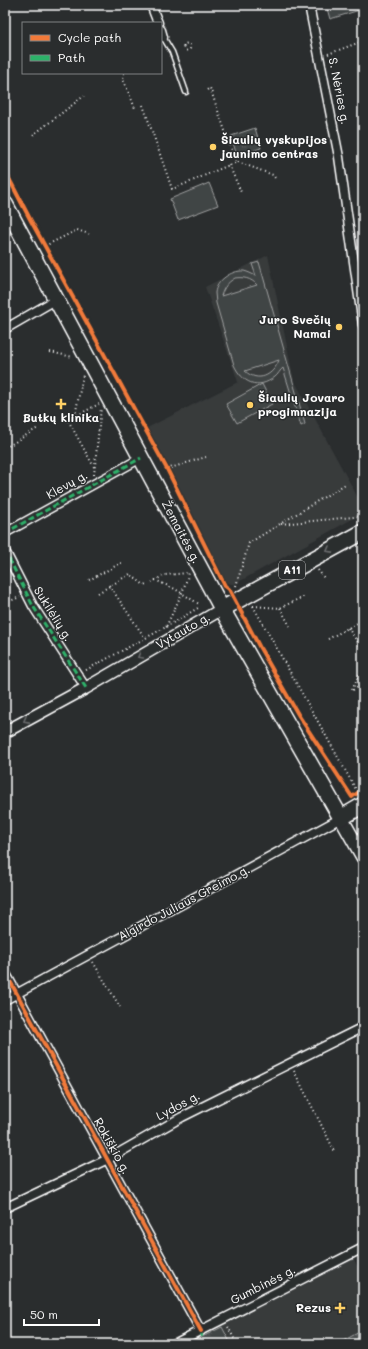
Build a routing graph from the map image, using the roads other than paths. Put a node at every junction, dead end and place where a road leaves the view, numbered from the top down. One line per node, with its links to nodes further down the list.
1 (152, 5): 3 (street)
2 (309, 5): 8 (street, S. Nėries g.)
3 (158, 22)
4 (162, 34): 5 (lane)
5 (186, 92)
6 (5, 204): 7 (highway, Žemaitės g.)
7 (57, 300): 9 (street); 10 (highway, Žemaitės g.)
8 (363, 325)
9 (5, 329)
10 (141, 458): 12 (street, Klevų g.); 14 (highway, Žemaitės g.)
11 (363, 532): 14 (highway, Vytauto g. / A11, one-way to 14)
12 (5, 534)
13 (5, 551): 15 (street, Sukilėlių g.)
14 (222, 609): 15 (main road, Vytauto g., one-way to 15); 18 (highway, Žemaitės g.)
15 (86, 688): 16 (main road, Vytauto g., one-way to 16)
16 (5, 732)
17 (360, 799): 18 (highway, Algirdo Juliaus Greimo g.)
18 (341, 818): 19 (main road, Žemaitės g.); 21 (street, Algirdo Juliaus Greimo g.)
19 (363, 857)
20 (5, 972): 21 (street, Rokiškio g.)
21 (17, 993): 22 (street, Algirdo Juliaus Greimo g.); 24 (street, Rokiškio g.)
22 (5, 1000)
23 (363, 1027): 24 (street, Lydos g.)
24 (108, 1159): 25 (street, Lydos g.); 27 (street, Rokiškio g.)
25 (5, 1208)
26 (363, 1248): 27 (street, Gumbinės g.)
27 (201, 1330): 28 (street, Gumbinės g.)
28 (174, 1344)

